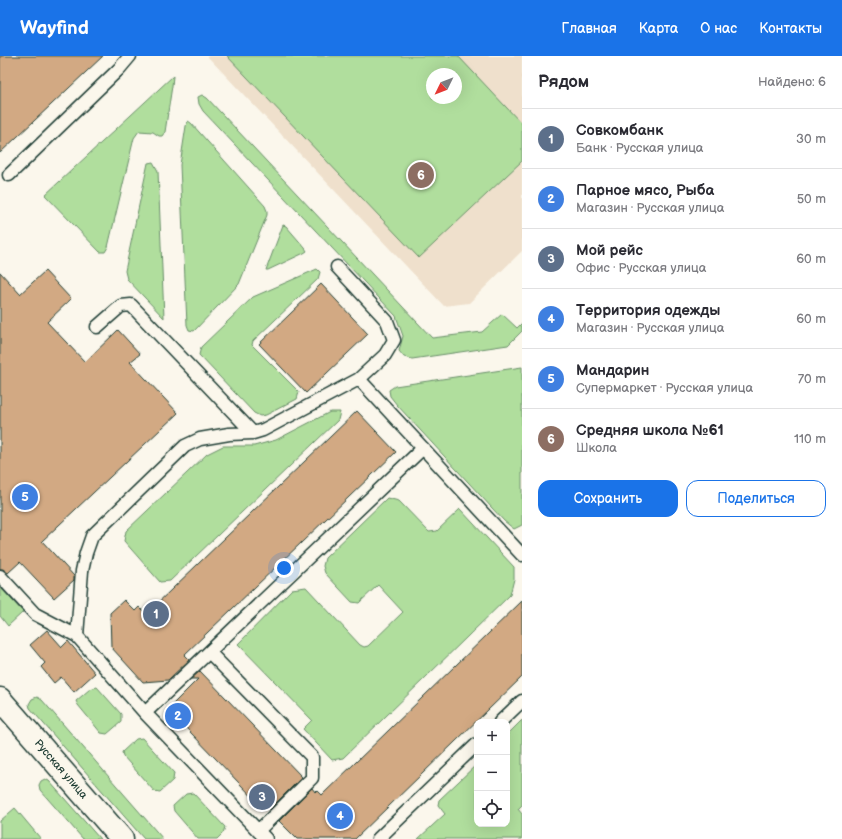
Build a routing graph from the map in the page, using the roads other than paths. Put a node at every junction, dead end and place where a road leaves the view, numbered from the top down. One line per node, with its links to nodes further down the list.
1 (130, 56): 2 (lane)
2 (9, 174)
3 (336, 267): 5 (lane)
4 (97, 327): 6 (lane)
5 (359, 379): 6 (lane); 7 (lane)
6 (253, 433): 10 (lane)
7 (423, 448): 8 (lane); 11 (lane)
8 (522, 555)
9 (0, 576): 10 (lane)
10 (77, 636): 14 (lane)
11 (209, 652): 14 (lane); 17 (lane)
12 (0, 699): 19 (main road, Русская улица)
13 (522, 701): 15 (lane)
14 (145, 712): 17 (lane)
15 (503, 719)
16 (474, 747): 18 (lane)
17 (262, 835)
18 (384, 837)
19 (122, 839)

